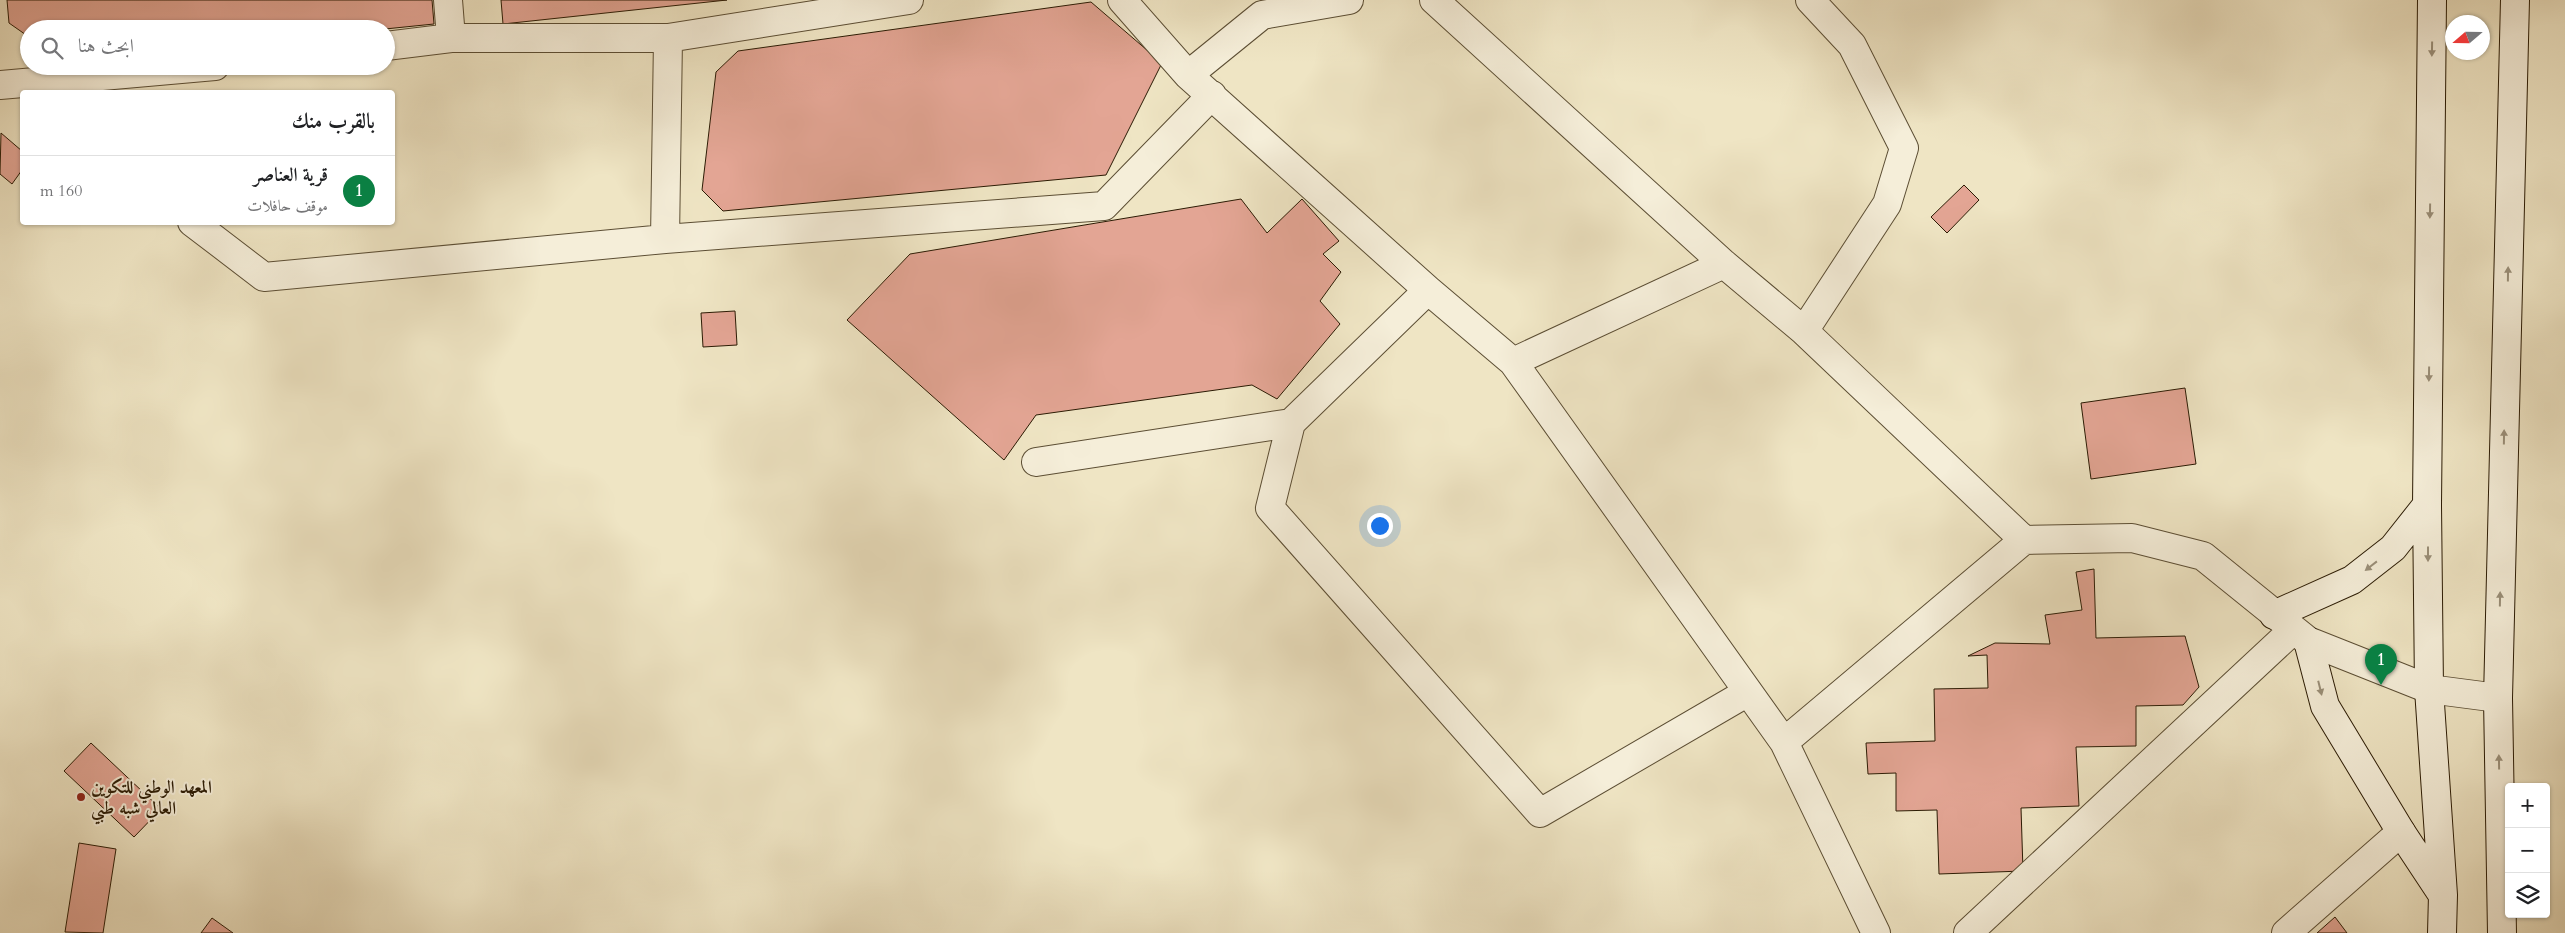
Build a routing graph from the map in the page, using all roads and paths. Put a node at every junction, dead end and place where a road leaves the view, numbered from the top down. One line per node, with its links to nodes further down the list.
1 (448, 0): 9 (street)
2 (909, 0): 10 (street)
3 (1122, 0): 13 (street)
4 (1349, 0): 13 (street)
5 (1434, 0): 19 (street)
6 (1810, 0): 21 (street)
7 (2432, 0): 25 (street, one-way to 25)
8 (2515, 0): 30 (street, one-way to 8)
9 (451, 38): 10 (street); 11 (street)
10 (668, 38): 18 (street)
11 (395, 45)
12 (192, 75): 14 (street)
13 (1188, 75): 16 (street)
14 (175, 82): 15 (street)
15 (0, 85)
16 (1212, 95): 18 (street); 20 (street)
17 (196, 225): 18 (street)
18 (665, 239)
19 (1724, 264): 21 (street); 22 (street)
20 (1428, 290): 22 (street); 23 (street)
21 (1804, 330): 26 (street)
22 (1513, 362): 29 (street)
23 (1290, 423): 24 (street); 29 (street)
24 (1036, 462)
25 (2427, 505): 27 (street, one-way to 27); 28 (street, one-way to 28)
26 (2024, 540): 27 (street); 31 (street)
27 (2292, 628): 28 (street); 32 (street, one-way to 32); 35 (street)
28 (2429, 689): 30 (street); 33 (street)
29 (1748, 692): 31 (street)
30 (2498, 698): 38 (street, one-way to 30)
31 (1784, 742): 34 (street)
32 (2401, 832): 33 (street); 36 (street)
33 (2443, 895): 37 (street)
34 (1876, 933)
35 (1968, 933)
36 (2286, 933)
37 (2442, 933)
38 (2502, 933)

